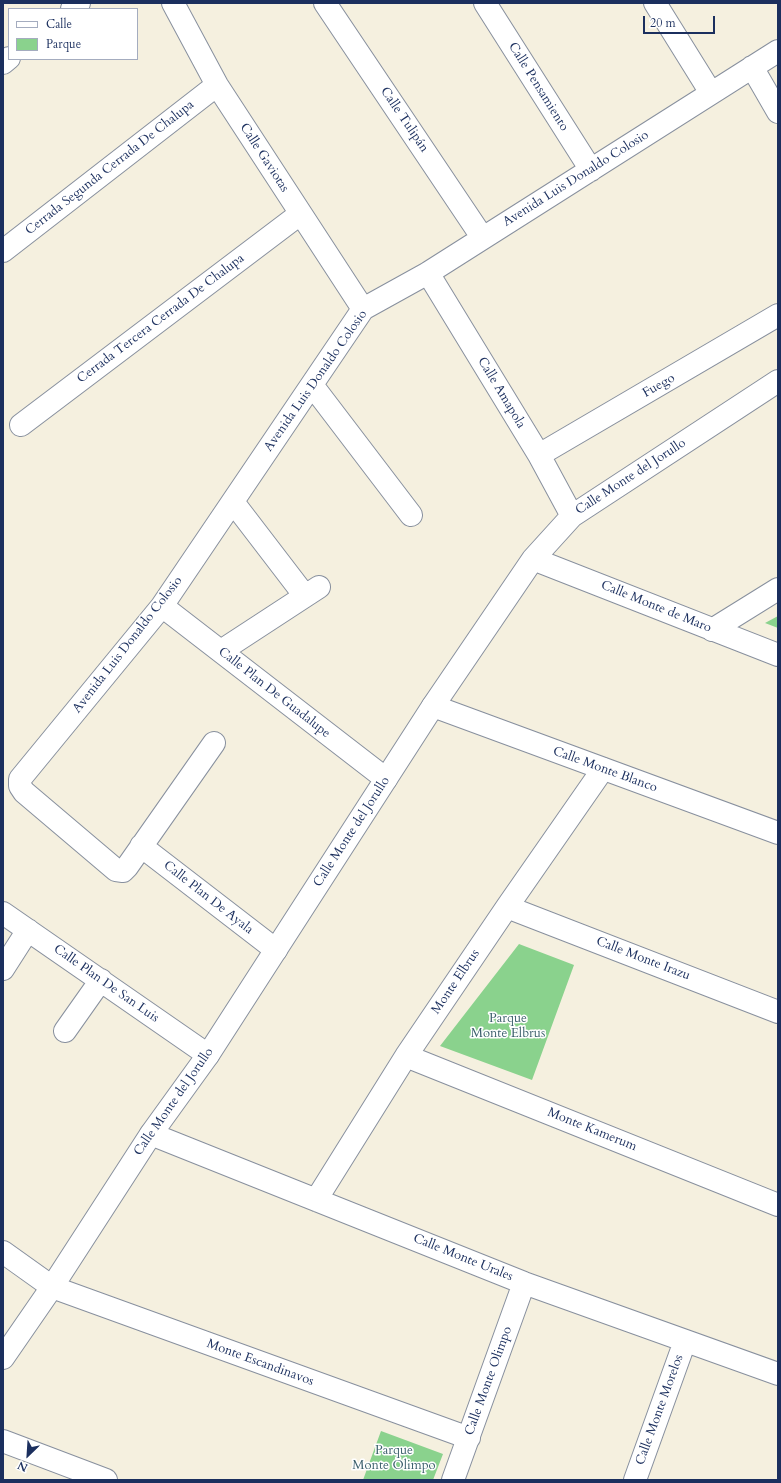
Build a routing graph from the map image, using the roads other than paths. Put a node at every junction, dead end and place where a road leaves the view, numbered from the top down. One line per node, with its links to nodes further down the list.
1 (173, 3): 7 (street, Calle Gaviotas)
2 (325, 3): 12 (street, Calle Tulipán)
3 (485, 3): 10 (street, Calle Pensamiento)
4 (655, 3): 8 (street)
5 (778, 51): 6 (street, Avenida Luis Donaldo Colosio)
6 (752, 68): 8 (street, Avenida Luis Donaldo Colosio); 9 (street)
7 (217, 85): 11 (street, Calle Gaviotas); 13 (street, Cerrada Segunda Cerrada De Chalupa)
8 (710, 93): 10 (street, Avenida Luis Donaldo Colosio)
9 (778, 112)
10 (590, 170): 12 (street, Avenida Luis Donaldo Colosio)
11 (300, 214): 15 (street, Calle Gaviotas); 19 (street, Cerrada Tercera Cerrada De Chalupa)
12 (482, 237): 14 (street, Avenida Luis Donaldo Colosio)
13 (3, 251)
14 (428, 273): 15 (street, Avenida Luis Donaldo Colosio); 20 (street, Calle Amapola)
15 (363, 309): 18 (street, Avenida Luis Donaldo Colosio)
16 (778, 315): 20 (street, Fuego)
17 (778, 381): 23 (street, Calle Monte del Jorullo)
18 (312, 385): 21 (street, Avenida Luis Donaldo Colosio); 22 (street)
19 (21, 425)
20 (539, 455): 23 (street, Calle Amapola)
21 (232, 502): 26 (street, Avenida Luis Donaldo Colosio); 28 (street)
22 (411, 515)
23 (572, 516): 24 (street, Calle Monte del Jorullo)
24 (534, 559): 27 (street, Calle Monte de Maro); 30 (street, Calle Monte del Jorullo)
25 (778, 588): 27 (street)
26 (162, 606): 28 (street, Calle Plan De Guadalupe); 35 (street, Avenida Luis Donaldo Colosio)
27 (712, 630): 29 (street, Calle Monte de Maro)
28 (221, 651): 33 (street, Calle Plan De Guadalupe)
29 (778, 655)
30 (433, 706): 32 (street, Calle Monte Blanco); 33 (street, Calle Monte del Jorullo)
31 (214, 743): 35 (street)
32 (603, 769): 34 (street, Calle Monte Blanco); 36 (street, Monte Elbrus)
33 (386, 779): 39 (street, Calle Monte del Jorullo)
34 (778, 833)
35 (141, 846): 39 (street, Calle Plan De Ayala)
36 (507, 907): 42 (street, Calle Monte Irazu); 45 (street, Monte Elbrus)
37 (3, 913): 38 (street, Calle Plan De San Luis)
38 (28, 930): 40 (street); 41 (street, Calle Plan De San Luis)
39 (276, 950): 44 (street, Calle Monte del Jorullo)
40 (3, 969)
41 (100, 980): 43 (street); 44 (street, Calle Plan De San Luis)
42 (778, 1012)
43 (65, 1031)
44 (208, 1055): 46 (street, Calle Monte del Jorullo)
45 (406, 1056): 47 (street, Monte Elbrus); 48 (street, Monte Kamerum)
46 (151, 1134): 47 (street, Calle Monte Urales); 51 (street, Calle Monte del Jorullo)
47 (316, 1200): 50 (street, Calle Monte Urales)
48 (778, 1205)
49 (3, 1252): 51 (street, Monte Escandinavos)
50 (524, 1283): 52 (street, Calle Monte Urales); 55 (street, Calle Monte Olimpo)
51 (52, 1287): 53 (street, Calle Monte del Jorullo); 55 (street, Monte Escandinavos)
52 (685, 1341): 54 (street, Calle Monte Urales); 59 (street, Calle Monte Morelos)
53 (3, 1358)
54 (778, 1374)
55 (469, 1438): 58 (street, Calle Monte Olimpo)
56 (3, 1441): 57 (street)
57 (106, 1480)
58 (453, 1480)
59 (635, 1480)

